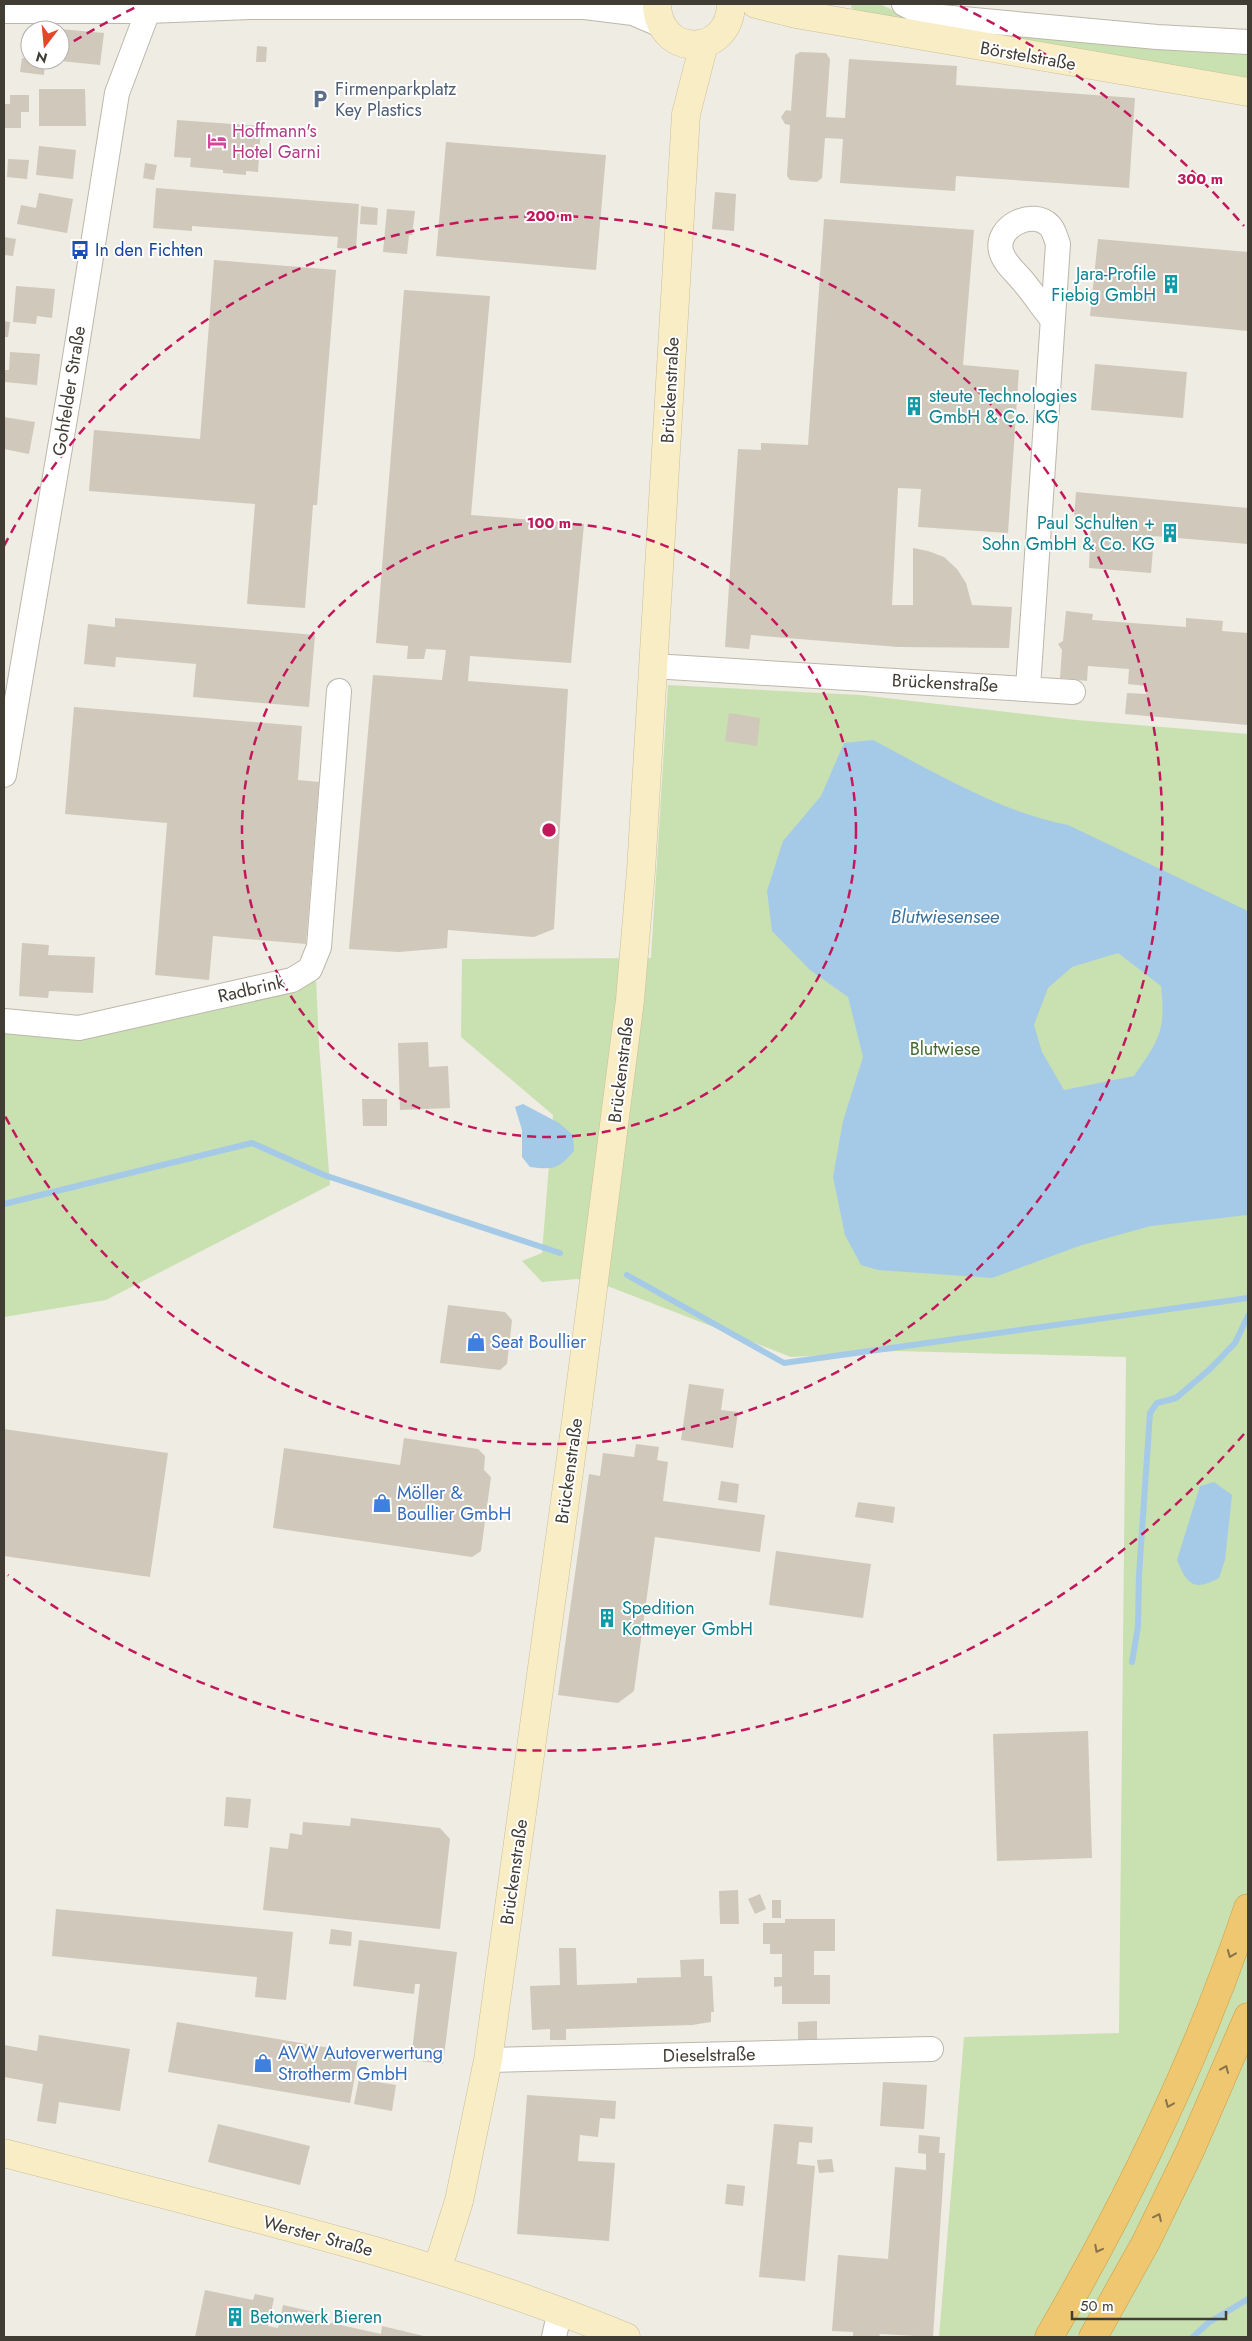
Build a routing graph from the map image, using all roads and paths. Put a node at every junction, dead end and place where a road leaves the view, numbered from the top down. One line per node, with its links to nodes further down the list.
1 (730, 4): 10 (main road, Brückenstraße)
2 (904, 4): 11 (street, Börstelstraße)
3 (390, 5): 4 (street); 6 (street)
4 (593, 5): 9 (street)
5 (4, 10): 6 (street)
6 (148, 11): 19 (street, Gohfelder Straße)
7 (755, 12): 8 (main road, Börstelstraße); 10 (main road, Börstelstraße)
8 (805, 12): 12 (main road, Börstelstraße)
9 (664, 22): 10 (main road); 13 (main road, Brückenstraße)
10 (713, 37): 13 (main road, Brückenstraße)
11 (1248, 42)
12 (1248, 92)
13 (686, 114): 15 (main road, Brückenstraße)
14 (1052, 319): 16 (street)
15 (653, 666): 16 (street, Brückenstraße); 24 (main road, Brückenstraße)
16 (1028, 688): 18 (street, Brückenstraße)
17 (339, 691): 20 (street, Radbrink)
18 (1073, 692)
19 (4, 775)
20 (4, 1021)
21 (1248, 1908): 30 (highway, one-way to 30)
22 (1248, 2017): 31 (highway, one-way to 22)
23 (931, 2049): 24 (street, Dieselstraße)
24 (488, 2060): 26 (main road, Brückenstraße)
25 (4, 2153): 26 (main road, Werster Straße)
26 (437, 2270): 27 (main road, Werster Straße)
27 (560, 2310): 28 (street); 29 (main road, Werster Straße)
28 (554, 2337)
29 (626, 2337)
30 (1049, 2337)
31 (1094, 2337)

